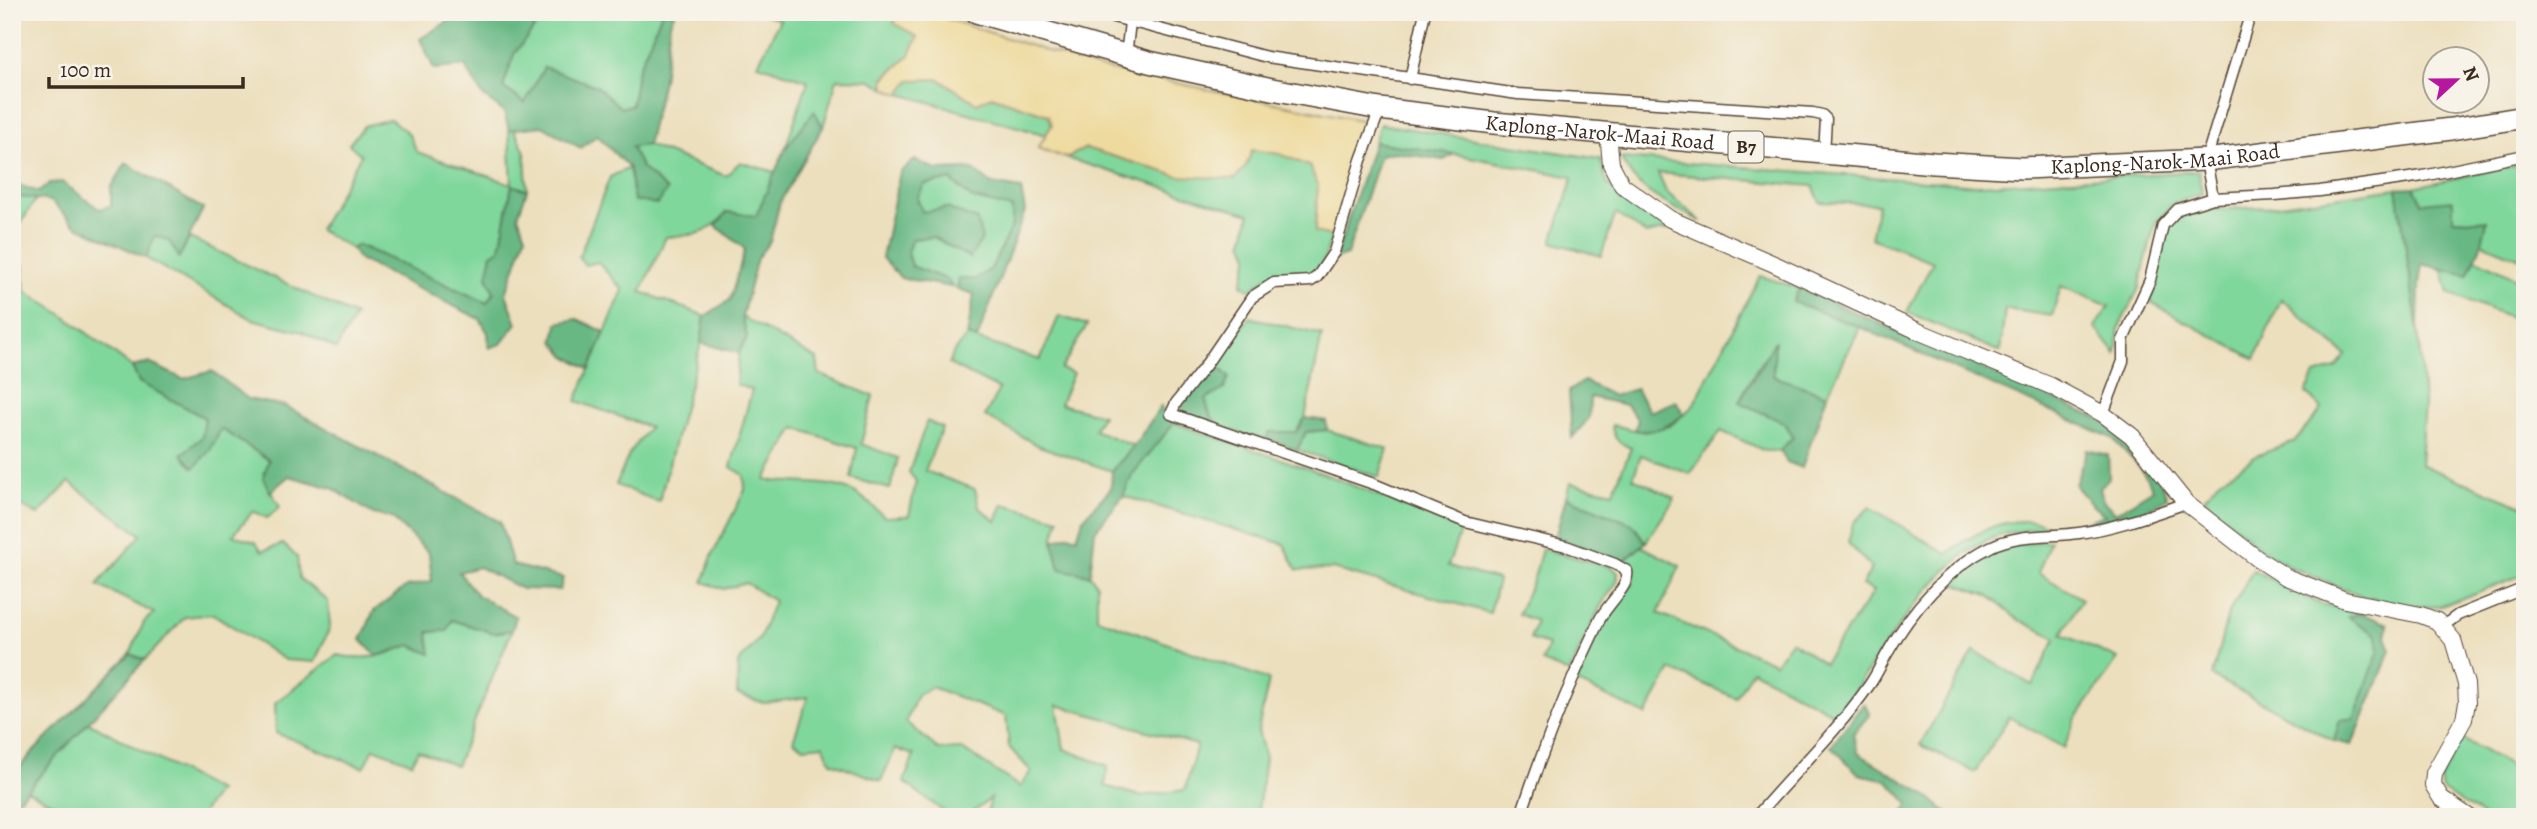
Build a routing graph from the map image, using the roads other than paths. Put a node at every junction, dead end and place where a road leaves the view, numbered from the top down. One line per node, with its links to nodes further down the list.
1 (976, 12): 6 (highway, Kaplong-Narok-Maai Road / B7)
2 (1094, 12): 5 (street)
3 (1425, 12): 7 (street)
4 (2250, 12): 13 (street)
5 (1130, 22): 6 (street); 7 (street)
6 (1126, 56): 8 (highway, Kaplong-Narok-Maai Road / B7)
7 (1410, 79): 11 (street)
8 (1380, 109): 10 (highway, Kaplong-Narok-Maai Road / B7); 19 (street)
9 (2525, 117): 13 (highway, Kaplong-Narok-Maai Road / B7)
10 (1608, 134): 11 (highway, Kaplong-Narok-Maai Road / B7); 15 (street)
11 (1824, 154): 13 (highway, Kaplong-Narok-Maai Road / B7)
12 (2525, 155): 14 (street)
13 (2206, 160): 14 (street)
14 (2213, 198): 15 (street)
15 (2103, 414): 16 (street)
16 (2186, 503): 18 (street); 20 (street)
17 (2525, 588): 18 (street)
18 (2443, 626): 21 (street)
19 (1528, 817)
20 (1756, 817)
21 (2469, 817)

